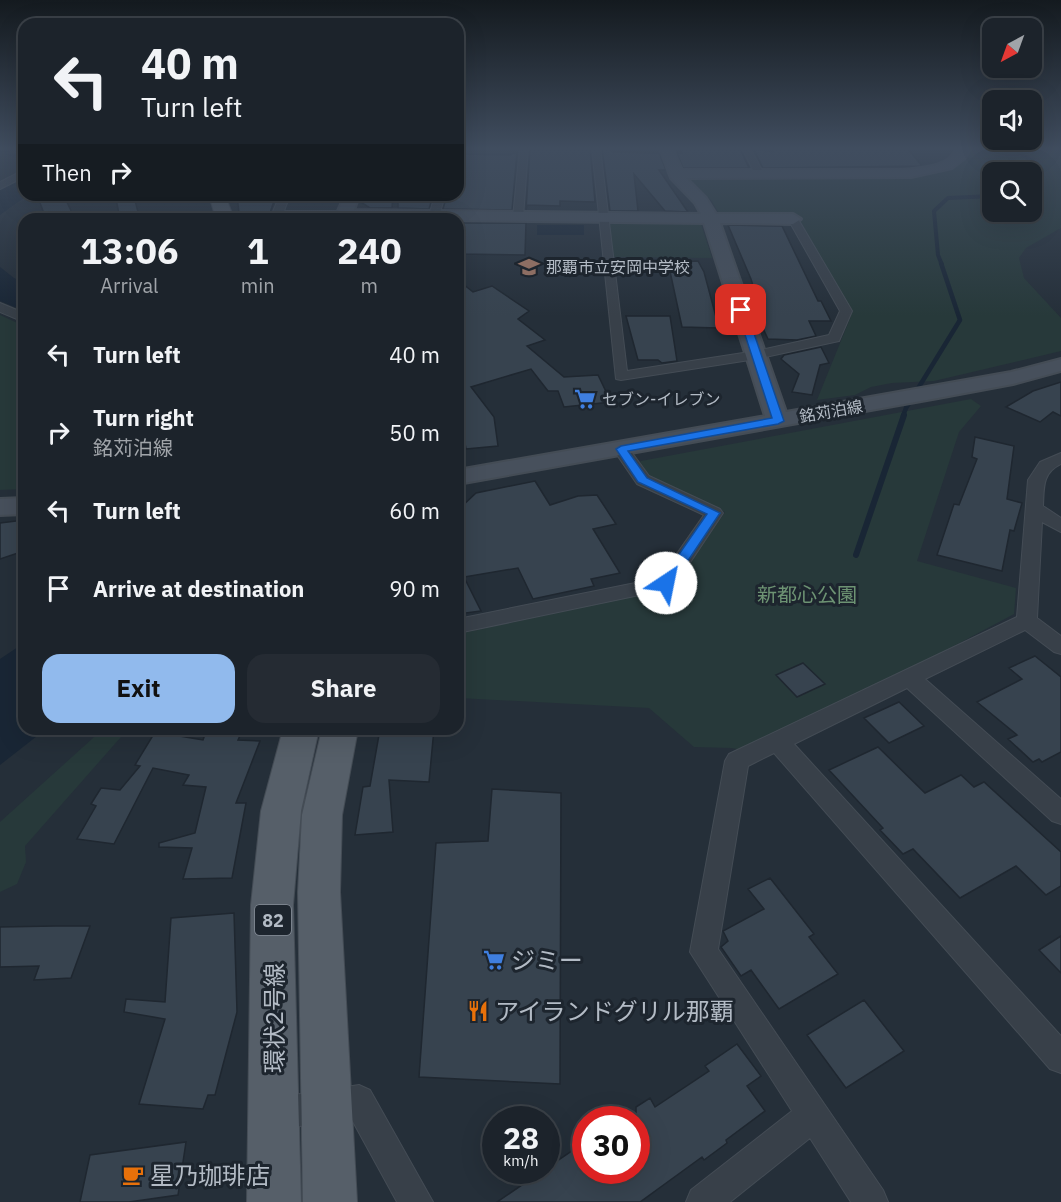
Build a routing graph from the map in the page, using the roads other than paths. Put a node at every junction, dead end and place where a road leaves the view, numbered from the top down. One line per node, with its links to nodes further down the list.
1 (519, 204): 5 (street)
2 (602, 204): 6 (street)
3 (703, 204): 7 (street)
4 (464, 216): 5 (street)
5 (518, 217): 6 (street)
6 (603, 218): 7 (street); 11 (street)
7 (710, 218): 8 (street); 11 (street)
8 (794, 219): 11 (street)
9 (0, 307): 10 (street)
10 (18, 315)
11 (756, 355): 13 (street)
12 (1061, 365): 13 (street, 銘苅泊線)
13 (778, 421): 14 (street, 銘苅泊線)
14 (621, 449): 16 (street, 銘苅泊線); 22 (street)
15 (1061, 458): 19 (street)
16 (464, 476)
17 (18, 506): 18 (street)
18 (0, 507)
19 (1035, 509): 20 (street); 21 (street)
20 (1061, 526)
21 (1027, 621): 23 (street); 24 (street)
22 (464, 625)
23 (1061, 647)
24 (909, 677): 27 (street); 28 (street)
25 (300, 735): 31 (main road, 環状2号線 / 82)
26 (339, 735): 30 (main road, 82)
27 (777, 741): 29 (street); 32 (street)
28 (1061, 814)
29 (1061, 1058)
30 (326, 1106): 31 (street); 34 (main road, 82); 35 (street)
31 (274, 1114): 33 (main road, 環状2号線 / 82)
32 (813, 1115): 36 (street); 37 (street)
33 (274, 1202)
34 (330, 1202)
35 (416, 1202)
36 (703, 1202)
37 (871, 1202)

